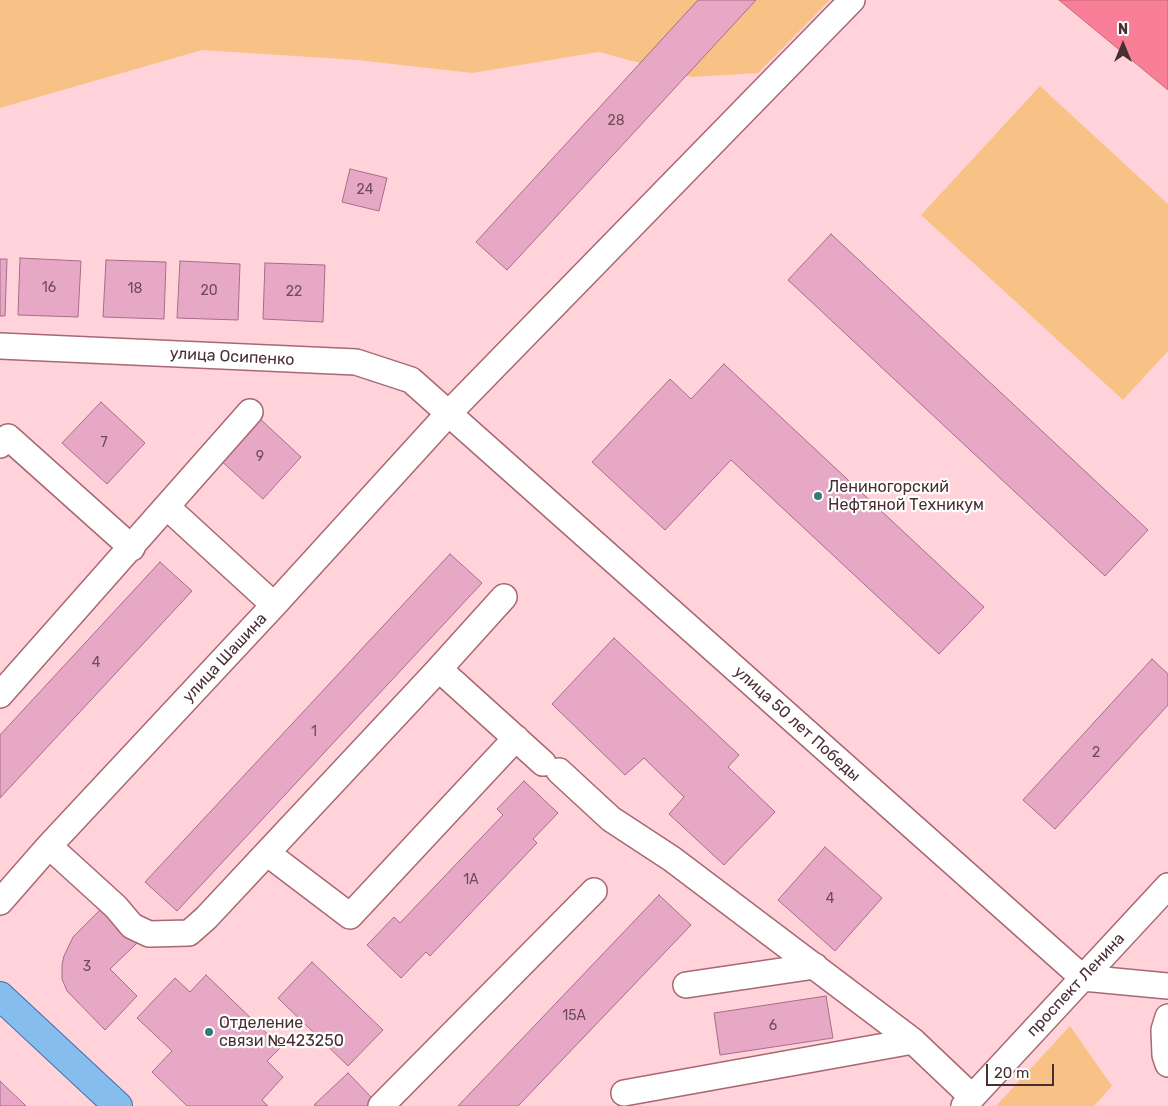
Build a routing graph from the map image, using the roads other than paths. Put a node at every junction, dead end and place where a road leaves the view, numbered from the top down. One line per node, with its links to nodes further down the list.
1 (852, 0): 4 (street, улица Шашина)
2 (0, 346): 4 (street, улица Осипенко)
3 (250, 412): 6 (street)
4 (448, 414): 9 (street, улица Шашина); 19 (street, улица 50 лет Победы)
5 (0, 445): 7 (street)
6 (167, 507): 7 (street); 9 (street)
7 (132, 548): 11 (street)
8 (504, 597): 10 (street)
9 (274, 605): 13 (street, улица Шашина)
10 (439, 669): 12 (street); 14 (street)
11 (0, 695)
12 (516, 738): 14 (street); 18 (street)
13 (49, 846): 14 (street); 17 (street, улица Шашина)
14 (267, 853)
15 (1168, 886): 19 (street, проспект Ленина)
16 (594, 891): 29 (street)
17 (0, 902)
18 (814, 966): 20 (street); 24 (street)
19 (1083, 978): 21 (street); 27 (street, проспект Ленина)
20 (686, 985)
21 (1168, 986)
22 (0, 996): 28 (main road)
23 (1168, 1017): 25 (street)
24 (913, 1041): 26 (street); 27 (street)
25 (1168, 1064)
26 (624, 1093)
27 (968, 1102)
28 (118, 1106)
29 (381, 1106)

